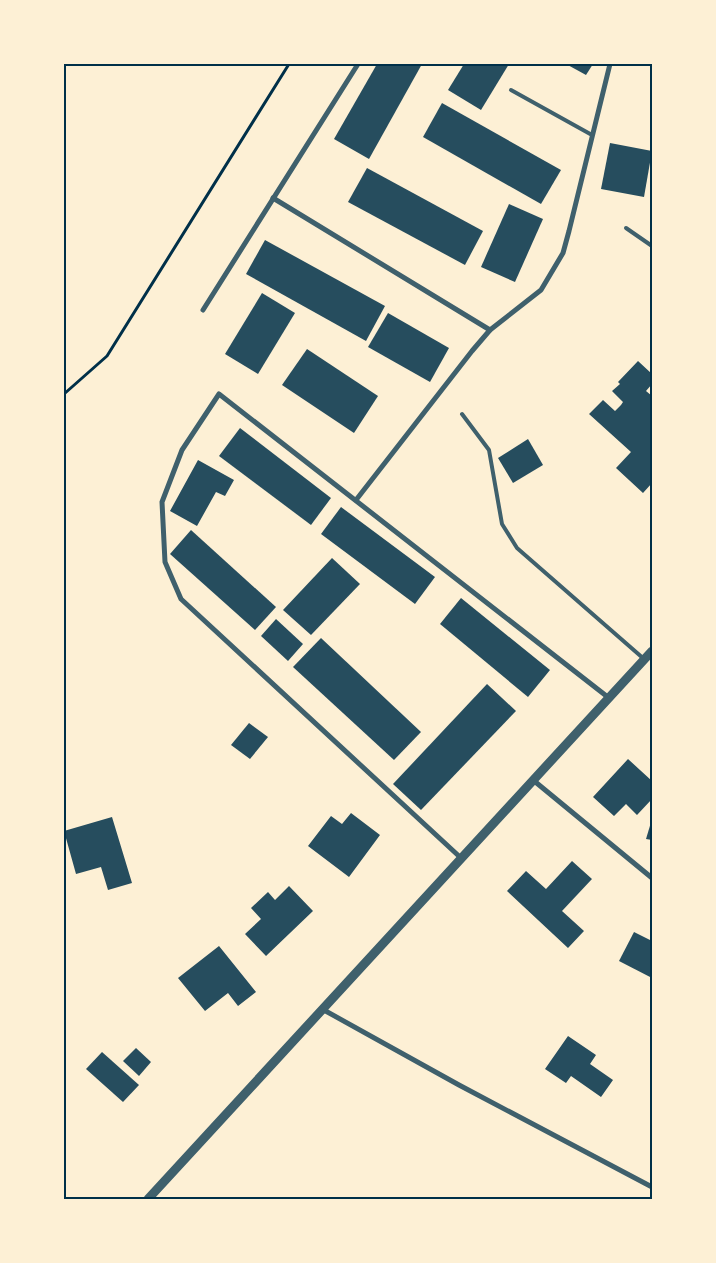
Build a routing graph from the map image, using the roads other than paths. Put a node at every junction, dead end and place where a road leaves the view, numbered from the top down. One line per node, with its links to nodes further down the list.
1 (358, 64): 5 (street)
2 (610, 64): 4 (street)
3 (511, 90): 4 (lane)
4 (592, 135): 9 (street)
5 (273, 198): 8 (street); 9 (street)
6 (626, 228): 7 (lane)
7 (652, 246)
8 (203, 310)
9 (490, 330): 11 (street)
10 (462, 414): 13 (lane)
11 (356, 500): 14 (street); 16 (street)
12 (652, 651): 13 (street)
13 (644, 660): 14 (street)
14 (608, 698): 15 (street)
15 (532, 780): 16 (street); 17 (street)
16 (460, 858): 18 (street)
17 (652, 878)
18 (322, 1009): 19 (street); 20 (street)
19 (652, 1186)
20 (148, 1199)

